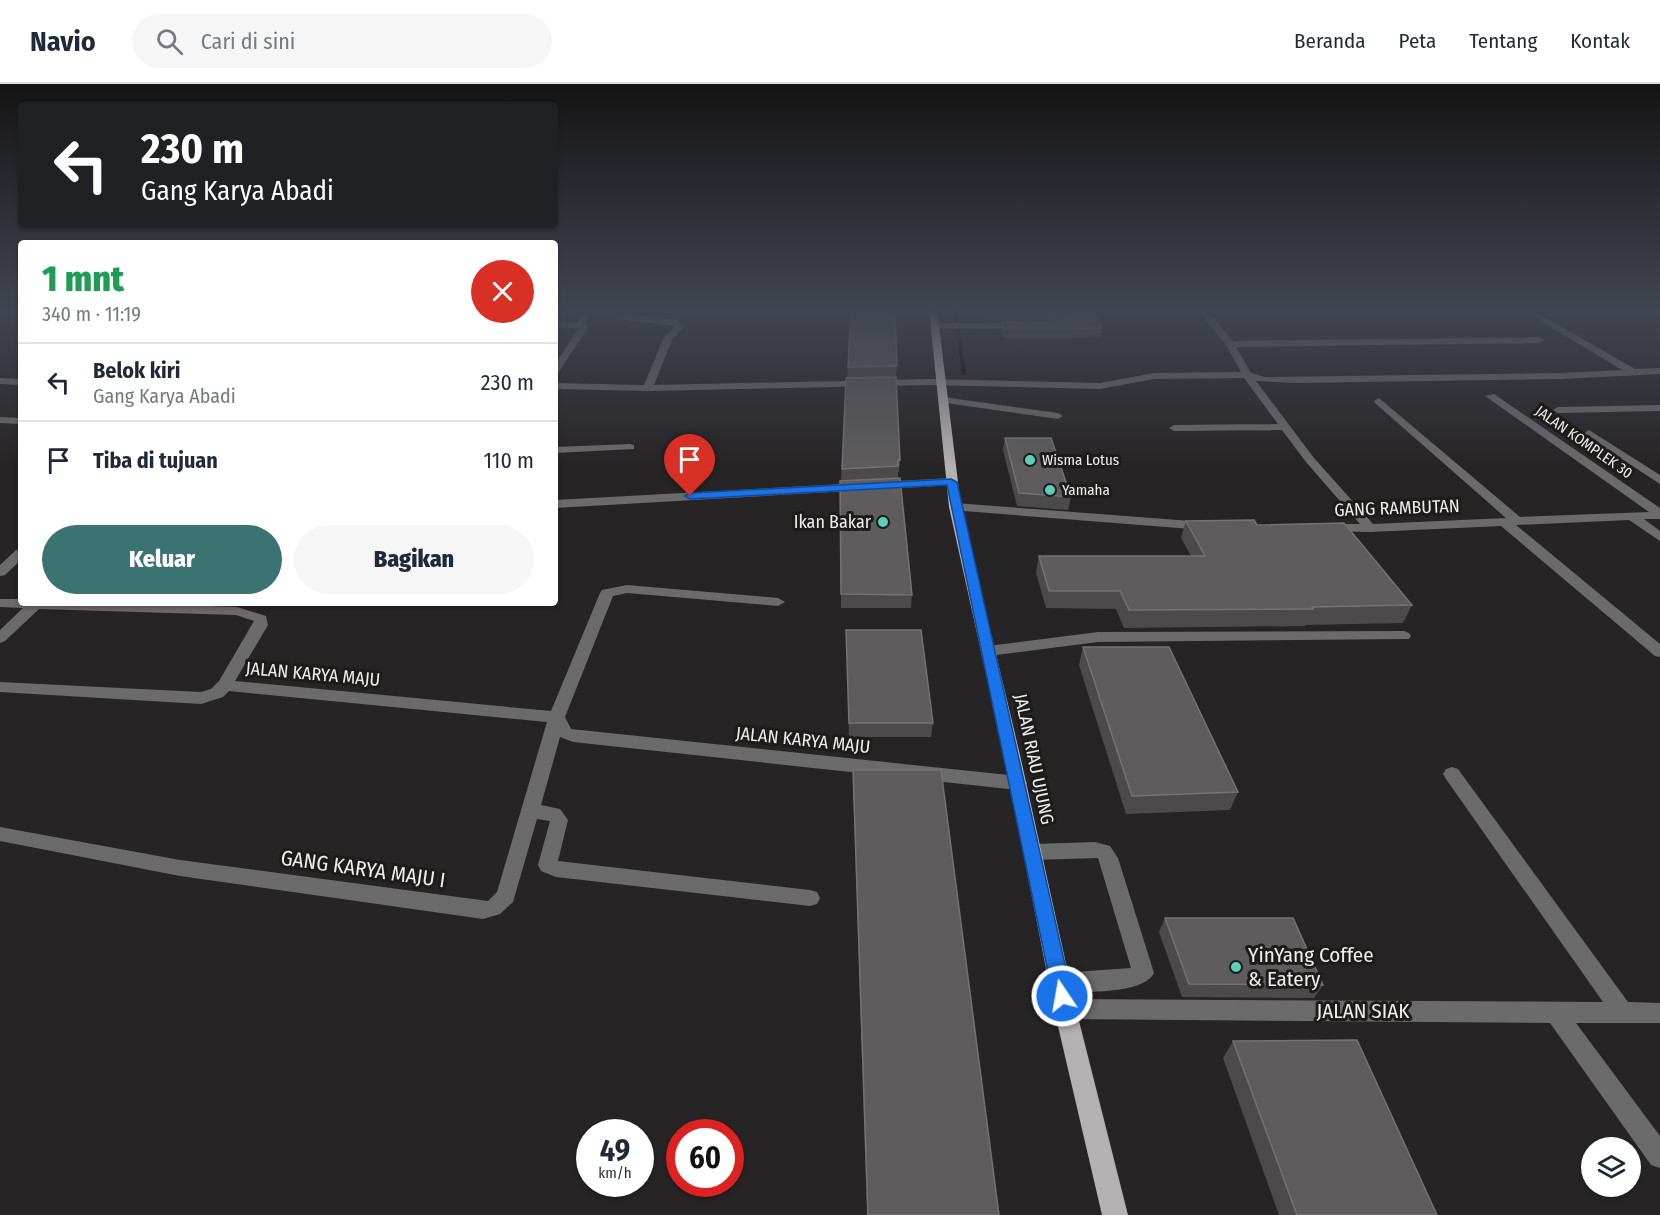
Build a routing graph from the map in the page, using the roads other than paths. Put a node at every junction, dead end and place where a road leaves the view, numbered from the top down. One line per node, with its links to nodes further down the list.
1 (659, 362): 11 (street)
2 (939, 362): 12 (main road, JALAN RIAU UJUNG)
3 (1240, 362): 7 (street)
4 (1615, 362): 6 (street)
5 (1660, 370): 6 (street)
6 (1631, 371): 7 (street)
7 (1247, 375): 12 (street); 20 (street)
8 (0, 381): 9 (street)
9 (18, 382)
10 (558, 386): 11 (street)
11 (648, 388): 12 (street)
12 (942, 392): 17 (street); 26 (main road, JALAN RIAU UJUNG)
13 (1490, 396): 29 (street, JALAN KOMPLEK 30)
14 (1379, 401): 31 (street)
15 (1660, 408): 16 (street)
16 (1558, 410)
17 (1058, 416)
18 (0, 420): 19 (street)
19 (18, 421)
20 (1286, 427): 21 (street); 34 (street)
21 (1174, 428)
22 (1589, 433): 25 (street)
23 (630, 447): 24 (street)
24 (558, 450)
25 (1660, 480)
26 (951, 482): 27 (street); 28 (main road, JALAN RIAU UJUNG)
27 (558, 504)
28 (955, 507): 32 (street); 44 (main road, JALAN RIAU UJUNG)
29 (1660, 514): 30 (street, GANG RAMBUTAN)
30 (1630, 516): 31 (street, GANG RAMBUTAN); 35 (street)
31 (1510, 521): 34 (street, GANG RAMBUTAN); 45 (street)
32 (1222, 527)
33 (1313, 528): 34 (street, GANG RAMBUTAN)
34 (1370, 528)
35 (1660, 537)
36 (18, 556): 37 (street)
37 (0, 572)
38 (778, 602): 48 (street)
39 (0, 603): 40 (street)
40 (18, 605)
41 (34, 606): 43 (street); 47 (street, JALAN KARYA MAJU)
42 (1404, 636): 44 (street)
43 (0, 639)
44 (988, 651): 50 (main road, JALAN RIAU UJUNG)
45 (1660, 652)
46 (0, 687): 47 (street)
47 (221, 689): 48 (street, JALAN KARYA MAJU)
48 (558, 717): 50 (street, JALAN KARYA MAJU); 51 (street)
49 (1452, 774): 58 (street)
50 (1018, 783): 53 (main road, JALAN RIAU UJUNG)
51 (532, 811): 52 (street, GANG KARYA MAJU I); 54 (street)
52 (0, 834)
53 (1032, 852): 55 (main road, JALAN RIAU UJUNG); 55 (street)
54 (810, 898)
55 (1060, 982): 56 (main road, JALAN RIAU UJUNG)
56 (1065, 1009): 57 (street, JALAN SIAK); 61 (main road, JALAN RIAU UJUNG)
57 (1555, 1012): 58 (street, JALAN SIAK); 60 (street)
58 (1623, 1013): 59 (street, JALAN SIAK)
59 (1660, 1013)
60 (1660, 1156)
61 (1115, 1215)

